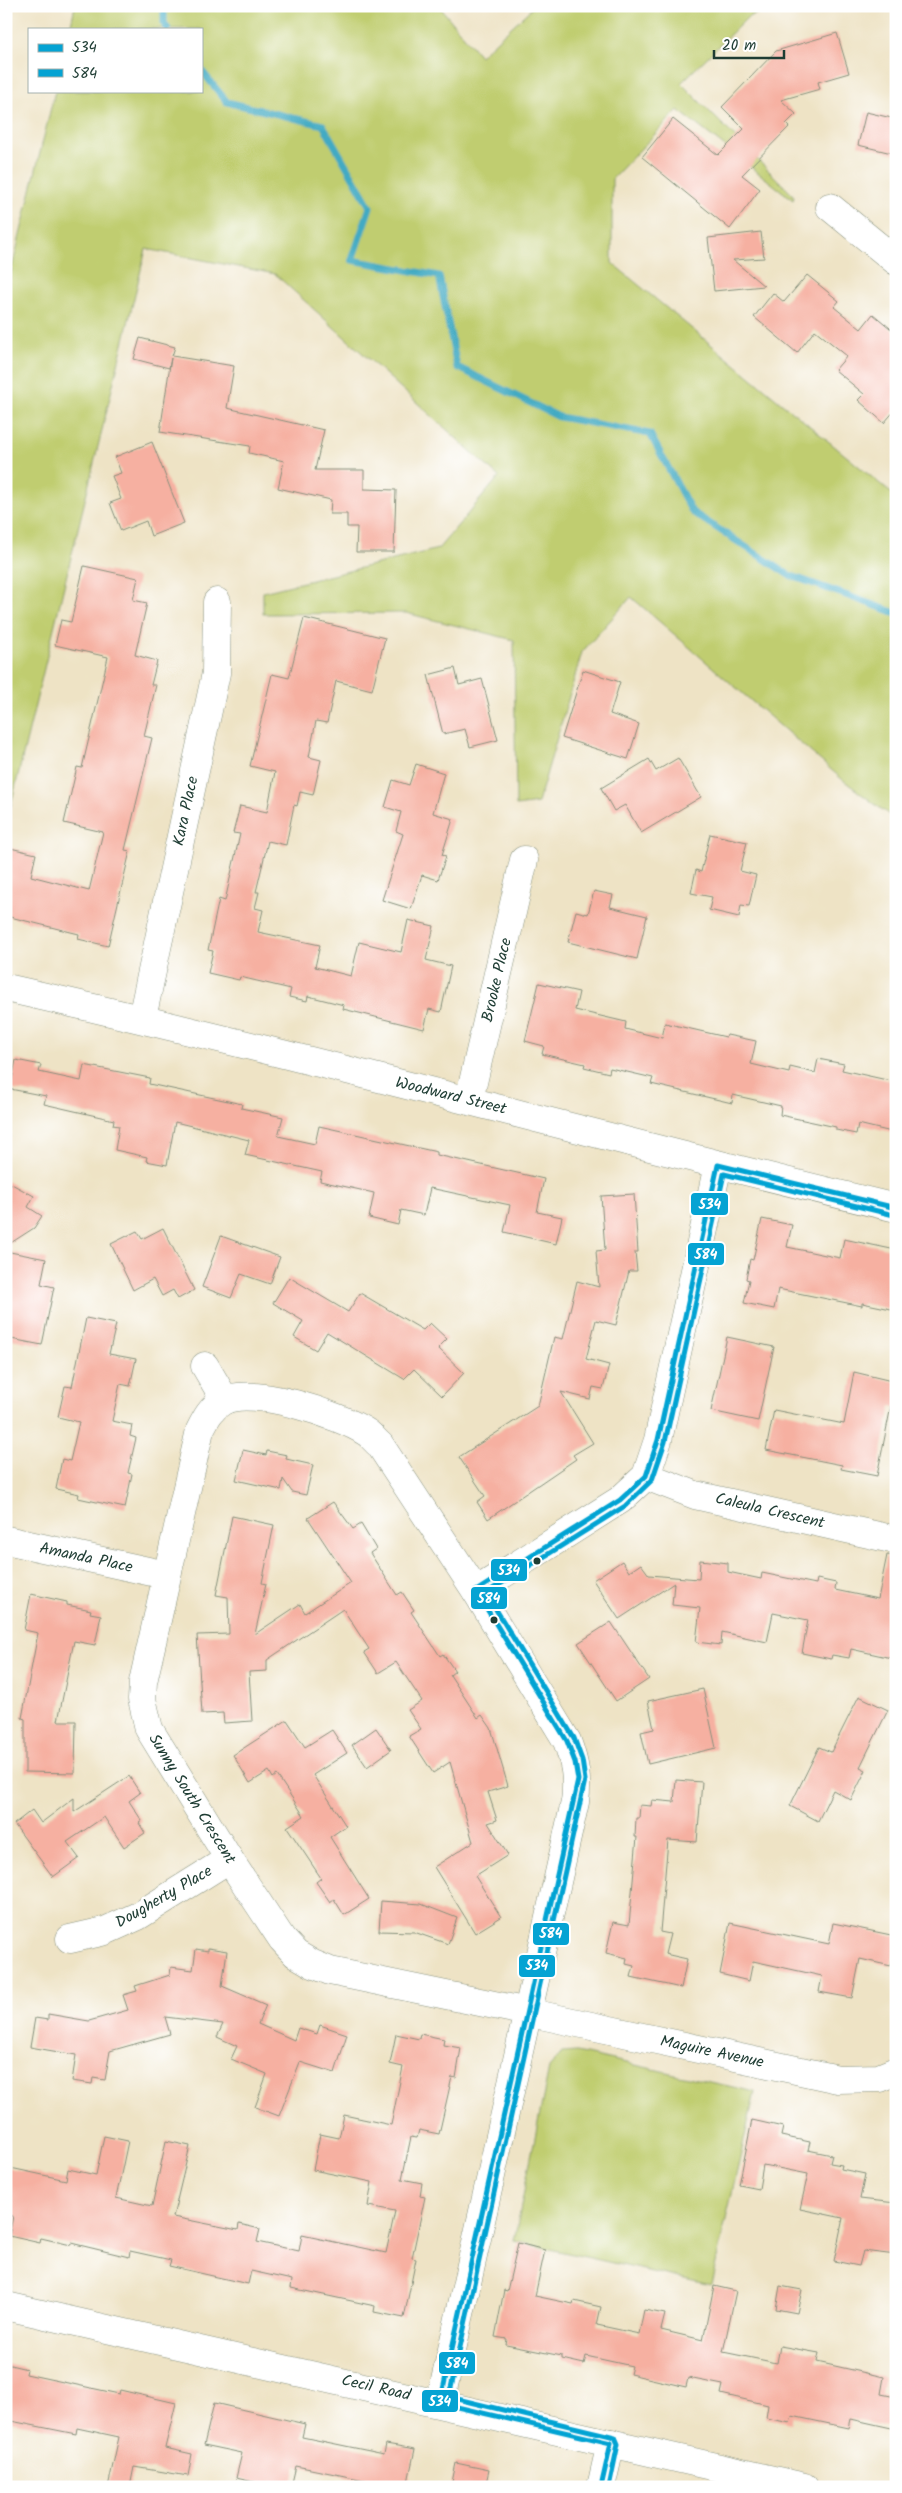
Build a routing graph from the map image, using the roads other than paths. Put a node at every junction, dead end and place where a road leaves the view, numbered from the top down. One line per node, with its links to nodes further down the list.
1 (830, 207): 2 (street)
2 (896, 261)
3 (217, 602): 6 (street, Kara Place)
4 (524, 860): 7 (street, Brooke Place)
5 (6, 988): 6 (street, Woodward Street)
6 (142, 1018): 7 (street, Woodward Street)
7 (469, 1100): 8 (street, Woodward Street)
8 (718, 1165): 9 (street, Woodward Street); 12 (street)
9 (896, 1208)
10 (204, 1366): 11 (street)
11 (224, 1400): 15 (street, Sunny South Crescent); 16 (street)
12 (646, 1476): 14 (street, Caleula Crescent); 16 (street)
13 (6, 1540): 15 (street, Amanda Place)
14 (896, 1540)
15 (166, 1575): 17 (street, Sunny South Crescent)
16 (476, 1590): 19 (street)
17 (228, 1859): 18 (street, Dougherty Place); 19 (street, Sunny South Crescent)
18 (70, 1939)
19 (528, 2012): 20 (street, Maguire Avenue); 22 (street)
20 (896, 2071)
21 (6, 2306): 22 (street, Cecil Road)
22 (440, 2403): 23 (street, Cecil Road)
23 (611, 2443): 24 (street); 25 (street, Cecil Road)
24 (601, 2487)
25 (804, 2487)

